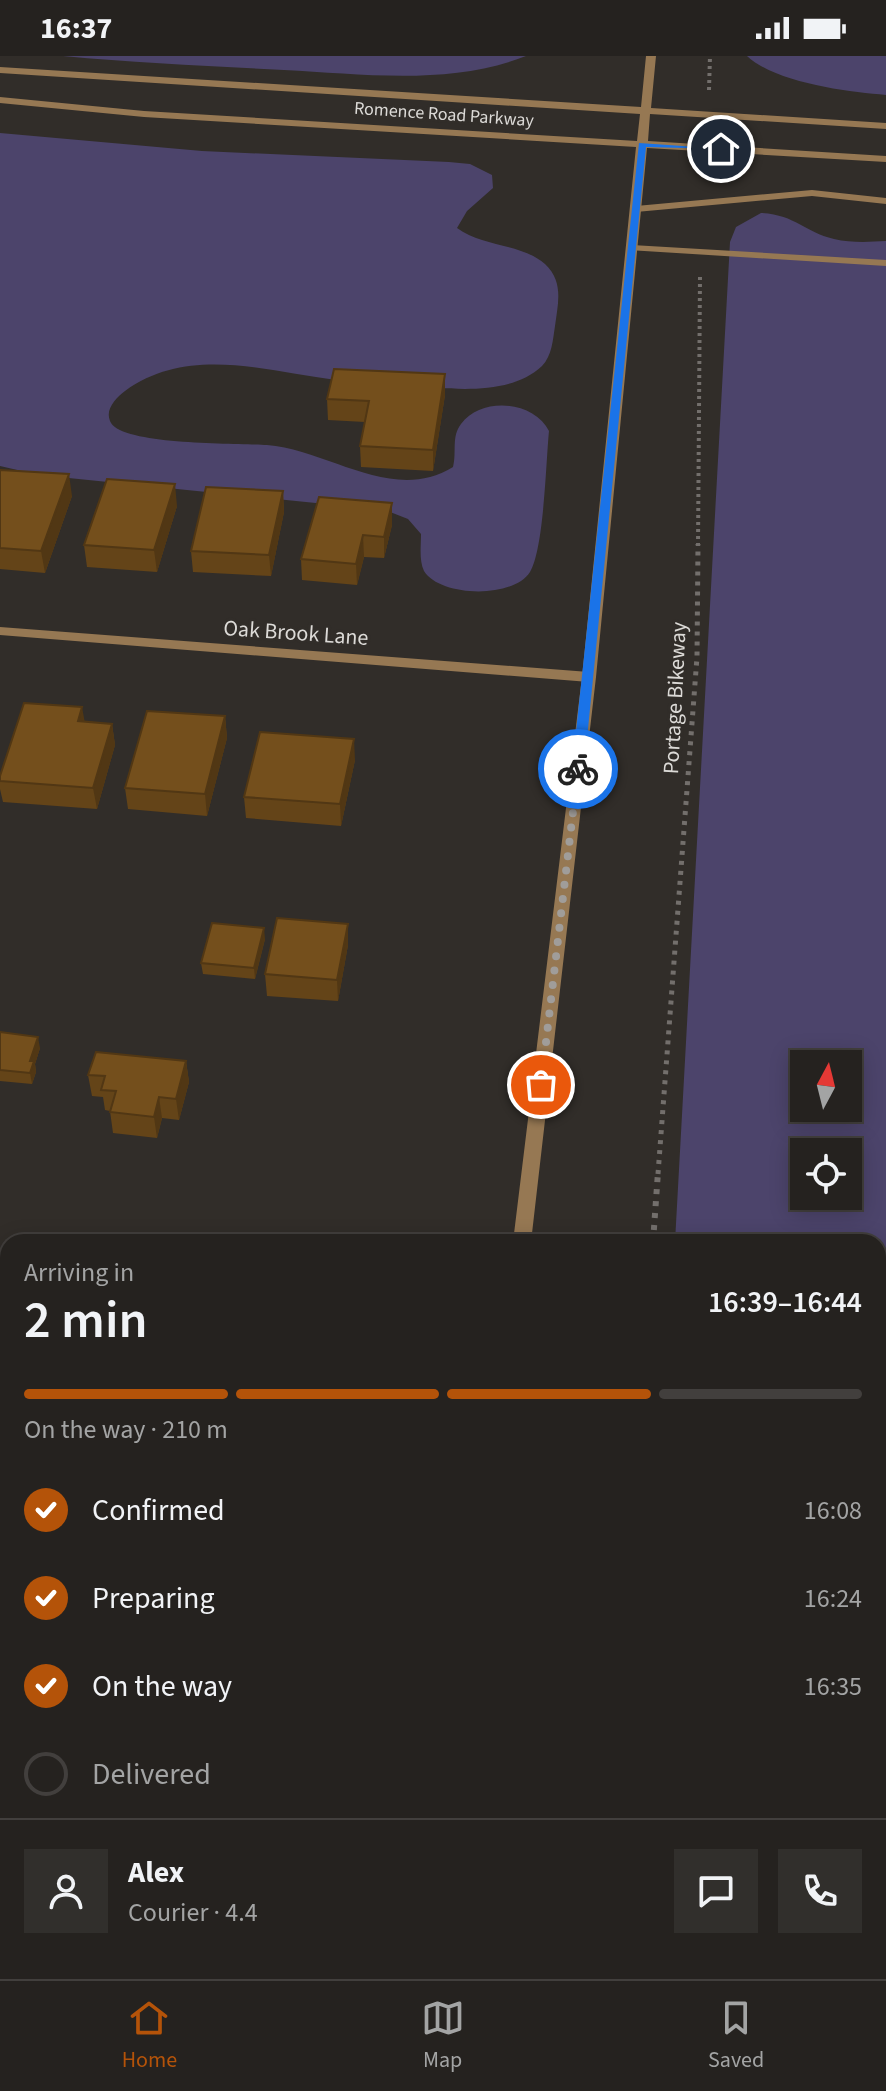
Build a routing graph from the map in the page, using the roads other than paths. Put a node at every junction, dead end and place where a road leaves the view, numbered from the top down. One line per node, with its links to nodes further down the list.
1 (651, 56): 4 (street)
2 (0, 70): 4 (street, Romence Road Parkway)
3 (0, 100): 6 (street, Romence Road Parkway)
4 (645, 111): 5 (street, Romence Road Parkway); 6 (street)
5 (886, 126)
6 (642, 145): 7 (street, Romence Road Parkway); 9 (street)
7 (886, 159)
8 (886, 201): 9 (street)
9 (636, 209): 10 (street)
10 (632, 248): 11 (street); 13 (street)
11 (886, 263)
12 (0, 631): 13 (street, Oak Brook Lane)
13 (589, 677): 14 (street)
14 (523, 1234)

